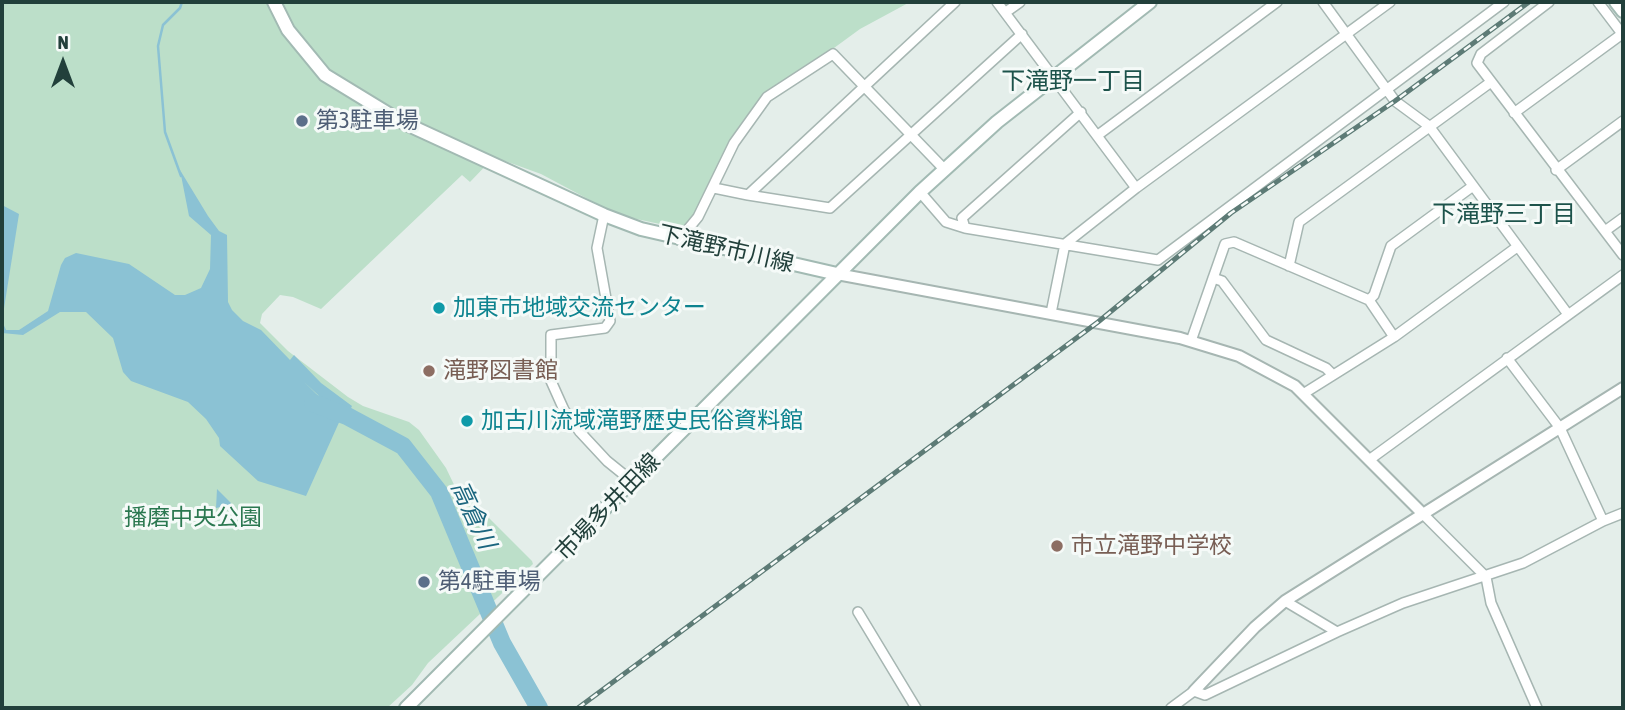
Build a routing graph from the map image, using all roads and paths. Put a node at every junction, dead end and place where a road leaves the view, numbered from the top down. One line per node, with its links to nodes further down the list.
1 (274, 2): 35 (main road, 下滝野市川線)
2 (955, 2): 20 (street)
3 (996, 2): 14 (street)
4 (1020, 2): 14 (street)
5 (1150, 2): 18 (main road)
6 (1277, 2): 26 (street)
7 (1323, 2): 16 (street)
8 (1390, 2): 16 (street)
9 (1504, 2): 21 (street)
10 (1549, 2): 19 (street)
11 (1598, 2): 17 (street)
12 (1616, 2): 13 (main road)
13 (1623, 11)
14 (1006, 12): 15 (street)
15 (1022, 34): 18 (street); 27 (street)
16 (1347, 34): 21 (street); 32 (street)
17 (1623, 34): 23 (street)
18 (1052, 77): 22 (street); 28 (main road)
19 (1490, 82): 23 (street); 25 (street)
20 (862, 87): 27 (street); 31 (street); 34 (street)
21 (1388, 88): 25 (street); 40 (street)
22 (1081, 112): 26 (street); 37 (street)
23 (1514, 113): 29 (street)
24 (1623, 121): 29 (street)
25 (1429, 126): 30 (street); 43 (street)
26 (1098, 135): 32 (street)
27 (910, 136): 28 (street); 34 (street)
28 (945, 170): 33 (main road)
29 (1556, 170): 38 (street)
30 (1473, 186): 41 (street); 47 (street)
31 (714, 188): 34 (street); 39 (street)
32 (1136, 188): 40 (street)
33 (920, 192): 37 (street); 44 (main road)
34 (748, 195)
35 (604, 215): 39 (main road, 下滝野市川線); 58 (street)
36 (1623, 218): 38 (street)
37 (965, 228): 40 (street)
38 (1605, 232): 42 (street)
39 (679, 240): 44 (main road, 下滝野市川線)
40 (1065, 244): 48 (street)
41 (1517, 247): 49 (street); 50 (street)
42 (1623, 255)
43 (1289, 266): 46 (street); 47 (street)
44 (837, 274): 48 (street); 58 (main road, 市場多井田線)
45 (1623, 275): 49 (street)
46 (1213, 278): 51 (street); 53 (street)
47 (1369, 300): 50 (street)
48 (1051, 313): 51 (street)
49 (1567, 313): 52 (street)
50 (1394, 337): 53 (street)
51 (1191, 341): 55 (street)
52 (1507, 358): 56 (street); 57 (street)
53 (1333, 375): 55 (street)
54 (1623, 388): 56 (street)
55 (1303, 394): 57 (street)
56 (1560, 428): 60 (street); 61 (street)
57 (1369, 460): 60 (street)
58 (632, 482): 67 (main road, 市場多井田線)
59 (1623, 513): 61 (street)
60 (1423, 514): 62 (street); 63 (street)
61 (1603, 520): 62 (street)
62 (1486, 577): 65 (street); 70 (street)
63 (1285, 601): 65 (street); 66 (street)
64 (858, 612): 68 (street)
65 (1337, 632): 66 (street)
66 (1194, 691): 69 (street)
67 (406, 708)
68 (916, 708)
69 (1171, 708)
70 (1536, 708)

